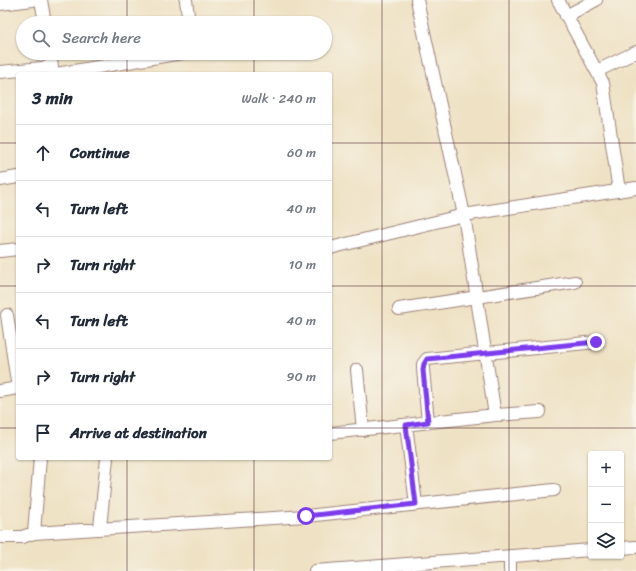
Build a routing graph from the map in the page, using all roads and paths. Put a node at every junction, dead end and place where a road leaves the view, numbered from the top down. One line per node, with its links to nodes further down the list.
1 (33, 0): 7 (street)
2 (41, 0): 9 (street)
3 (186, 0): 10 (street)
4 (417, 0): 22 (street)
5 (558, 0): 11 (street)
6 (596, 0): 11 (street)
7 (16, 1): 8 (street)
8 (0, 4)
9 (44, 16)
10 (188, 16)
11 (566, 16): 15 (street)
12 (636, 52): 15 (street)
13 (51, 60): 17 (street)
14 (135, 60): 17 (street)
15 (597, 71): 21 (street)
16 (0, 72): 17 (street)
17 (54, 72)
18 (16, 177): 19 (street)
19 (0, 180)
20 (636, 188): 21 (street)
21 (619, 191): 22 (street)
22 (464, 215): 23 (street); 27 (street)
23 (332, 248)
24 (16, 249): 25 (street)
25 (0, 251)
26 (575, 282): 27 (street)
27 (477, 297): 28 (street); 31 (street)
28 (399, 309)
29 (8, 314): 33 (street)
30 (596, 342): 31 (street)
31 (486, 354): 37 (street); 38 (street)
32 (357, 370): 40 (street)
33 (16, 373)
34 (16, 388): 35 (street)
35 (0, 391)
36 (540, 412): 37 (street)
37 (495, 415): 38 (street)
38 (428, 422): 39 (street)
39 (406, 425): 40 (street); 45 (street)
40 (363, 430): 41 (street)
41 (332, 433)
42 (40, 460): 47 (street)
43 (107, 460): 46 (street)
44 (554, 490): 45 (street)
45 (416, 504): 46 (street)
46 (100, 528): 47 (street)
47 (34, 532): 48 (street)
48 (0, 538)
49 (636, 547): 50 (street)
50 (624, 548)
51 (588, 550): 52 (street)
52 (510, 556): 53 (street); 55 (street)
53 (401, 568): 54 (street)
54 (315, 571)
55 (510, 571)

